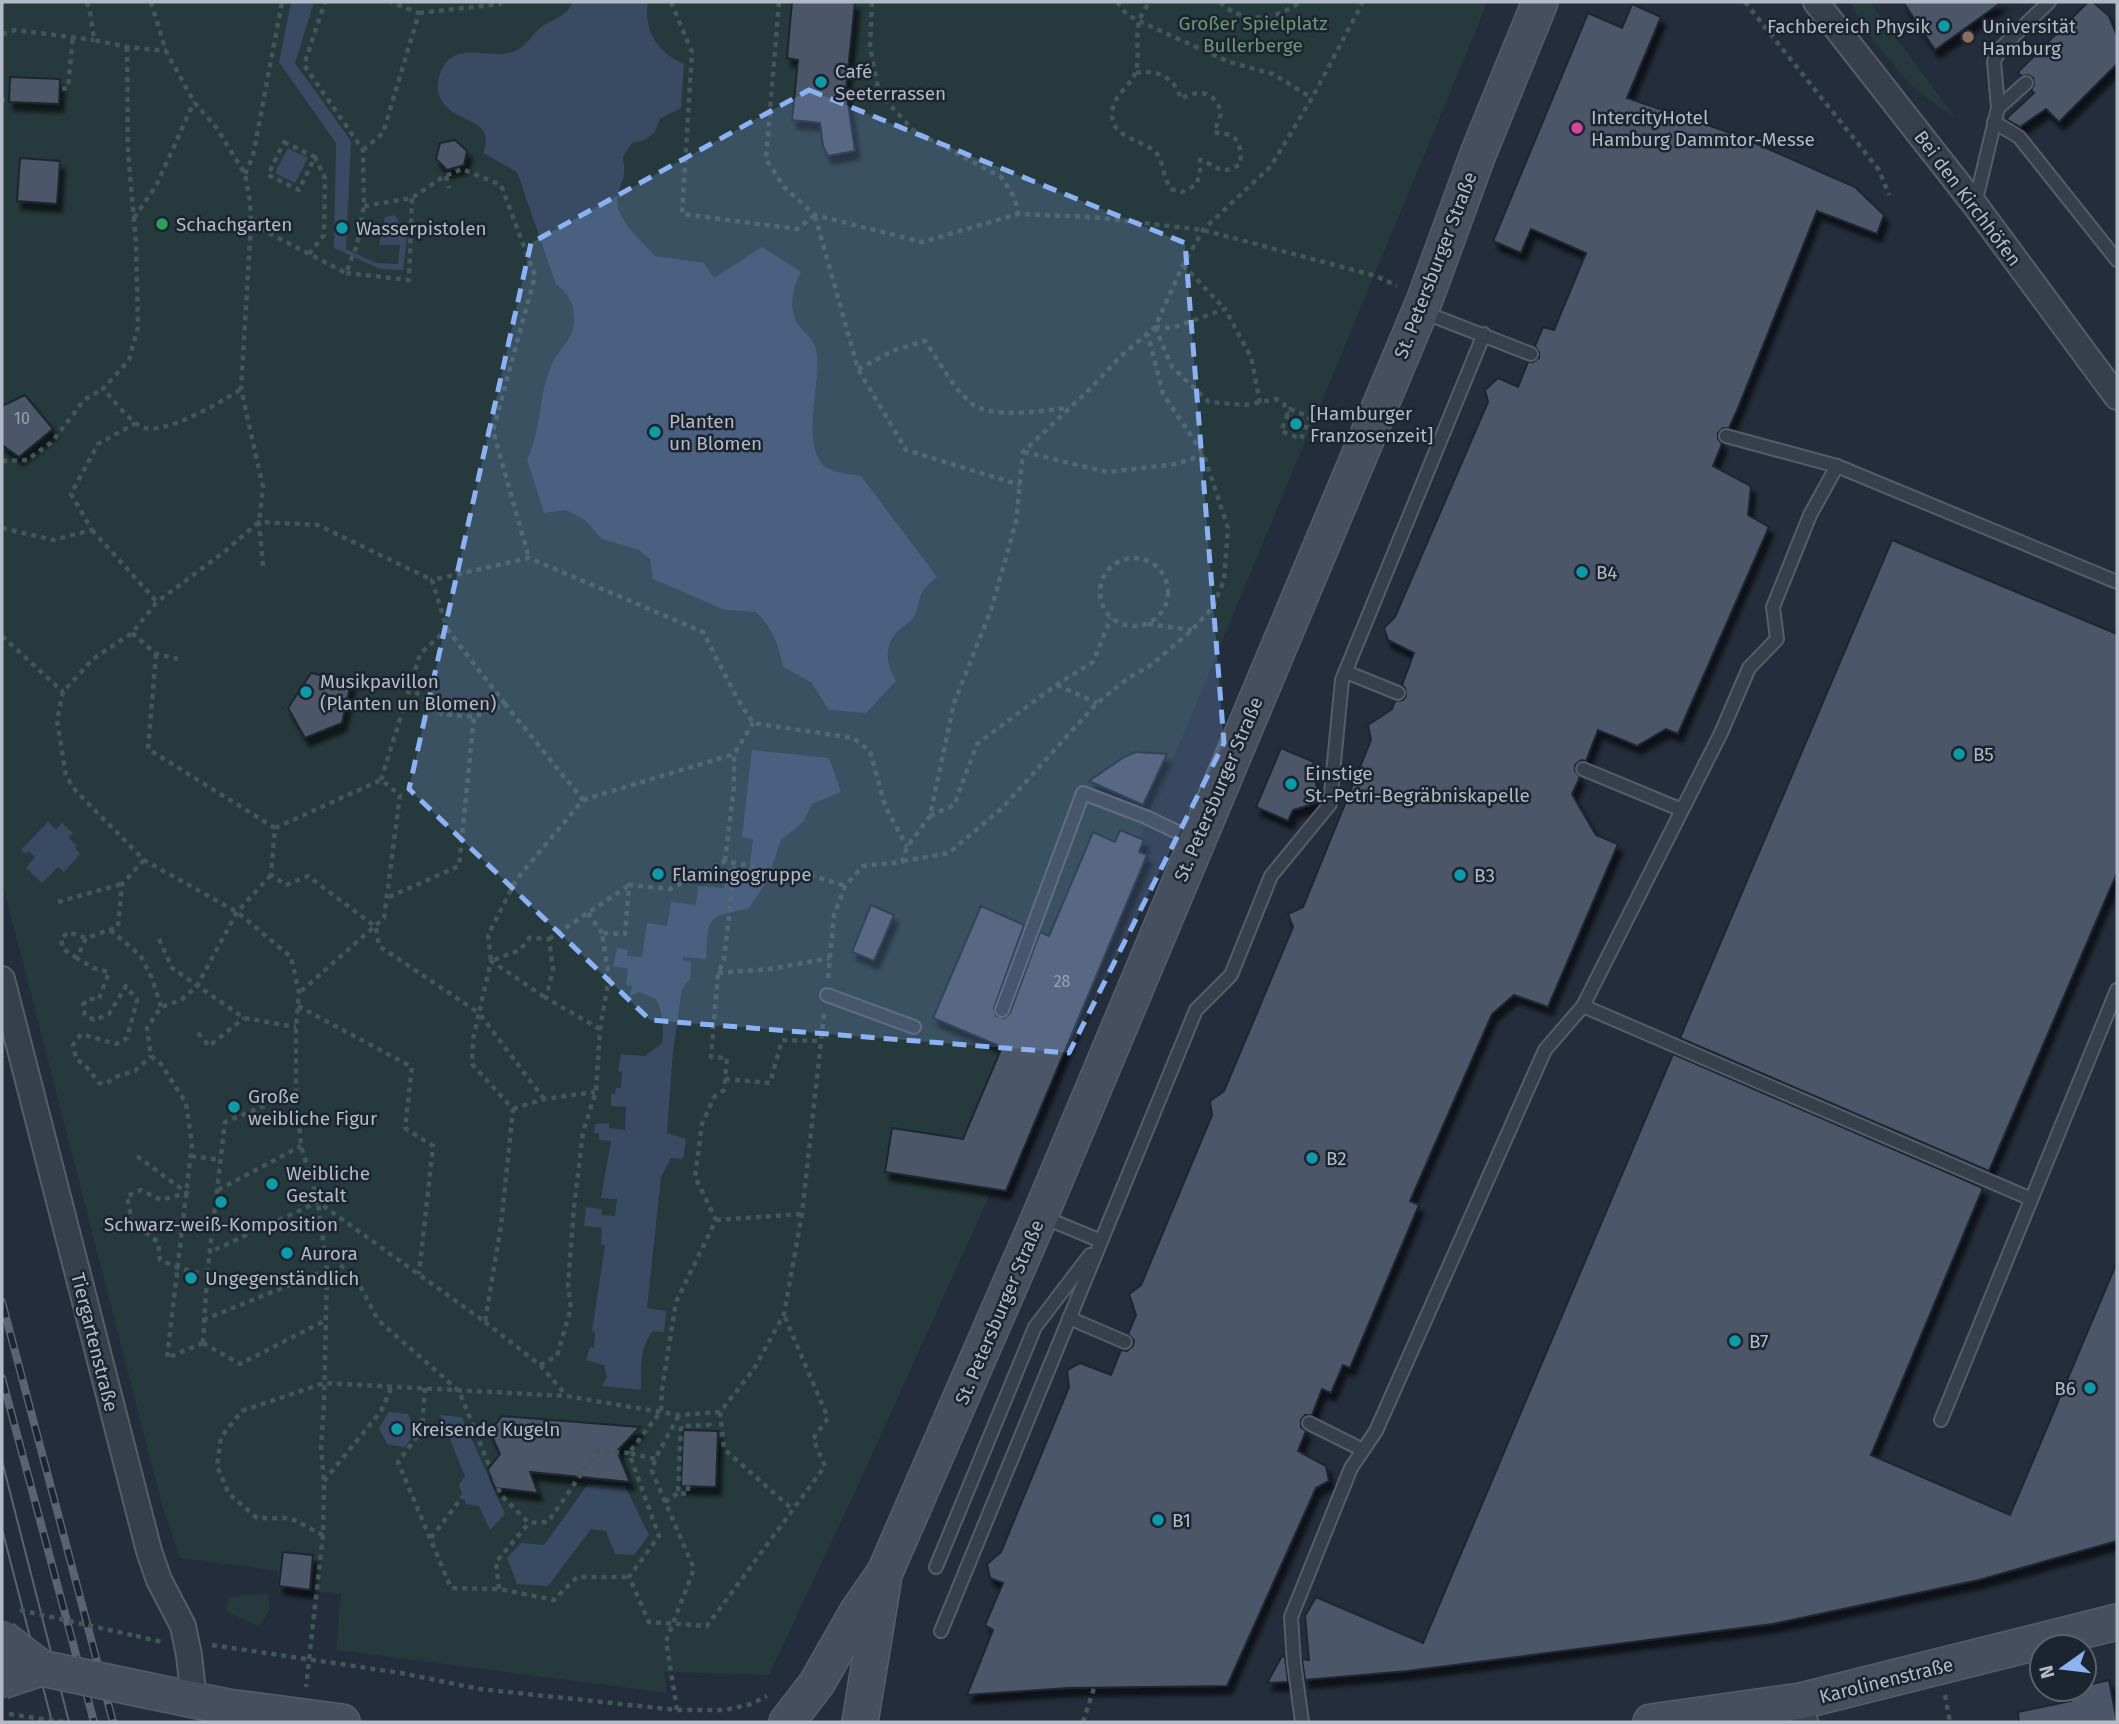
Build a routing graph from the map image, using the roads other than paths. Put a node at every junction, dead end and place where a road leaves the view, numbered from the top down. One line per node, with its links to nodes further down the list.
1 (1541, 2): 9 (street, St. Petersburger Straße)
2 (1815, 2): 7 (street, Bei den Kirchhöfen)
3 (2049, 2): 5 (lane)
4 (2026, 83): 5 (lane)
5 (1997, 108): 6 (lane)
6 (1994, 122): 7 (lane); 8 (lane)
7 (1975, 205): 12 (street, Bei den Kirchhöfen)
8 (2117, 260)
9 (1422, 305): 10 (lane); 20 (street, St. Petersburger Straße)
10 (1484, 334): 11 (lane); 16 (lane)
11 (1531, 354)
12 (2117, 397)
13 (1726, 436): 14 (lane)
14 (1838, 466): 15 (lane); 19 (lane)
15 (2117, 582)
16 (1346, 672): 17 (lane); 29 (lane)
17 (1398, 693)
18 (1583, 769): 19 (lane)
19 (1682, 810): 24 (lane)
20 (1196, 841): 25 (lane); 28 (street, St. Petersburger Straße)
21 (2, 979): 42 (street, Tiergartenstraße)
22 (2117, 990): 27 (lane)
23 (827, 995): 26 (lane)
24 (1583, 1006): 27 (lane); 34 (lane)
25 (1002, 1010)
26 (914, 1027)
27 (2031, 1199): 32 (lane)
28 (1040, 1216): 29 (lane); 36 (street, St. Petersburger Straße)
29 (1101, 1241): 30 (lane); 35 (lane)
30 (1069, 1318): 31 (lane); 39 (lane)
31 (1125, 1342)
32 (1941, 1420)
33 (1309, 1423): 34 (lane)
34 (1363, 1450): 47 (lane)
35 (936, 1567)
36 (885, 1572): 43 (street, St. Petersburger Straße); 46 (street, St. Petersburger Straße)
37 (2117, 1622): 44 (street, Karolinenstraße)
38 (8, 1623): 40 (street, bridge)
39 (941, 1631)
40 (41, 1668): 41 (street, bridge); 42 (street, bridge)
41 (3, 1697)
42 (195, 1706): 45 (street)
43 (780, 1709)
44 (1803, 1712): 48 (street, Karolinenstraße)
45 (342, 1722)
46 (860, 1722)
47 (1303, 1722)
48 (1651, 1722)

